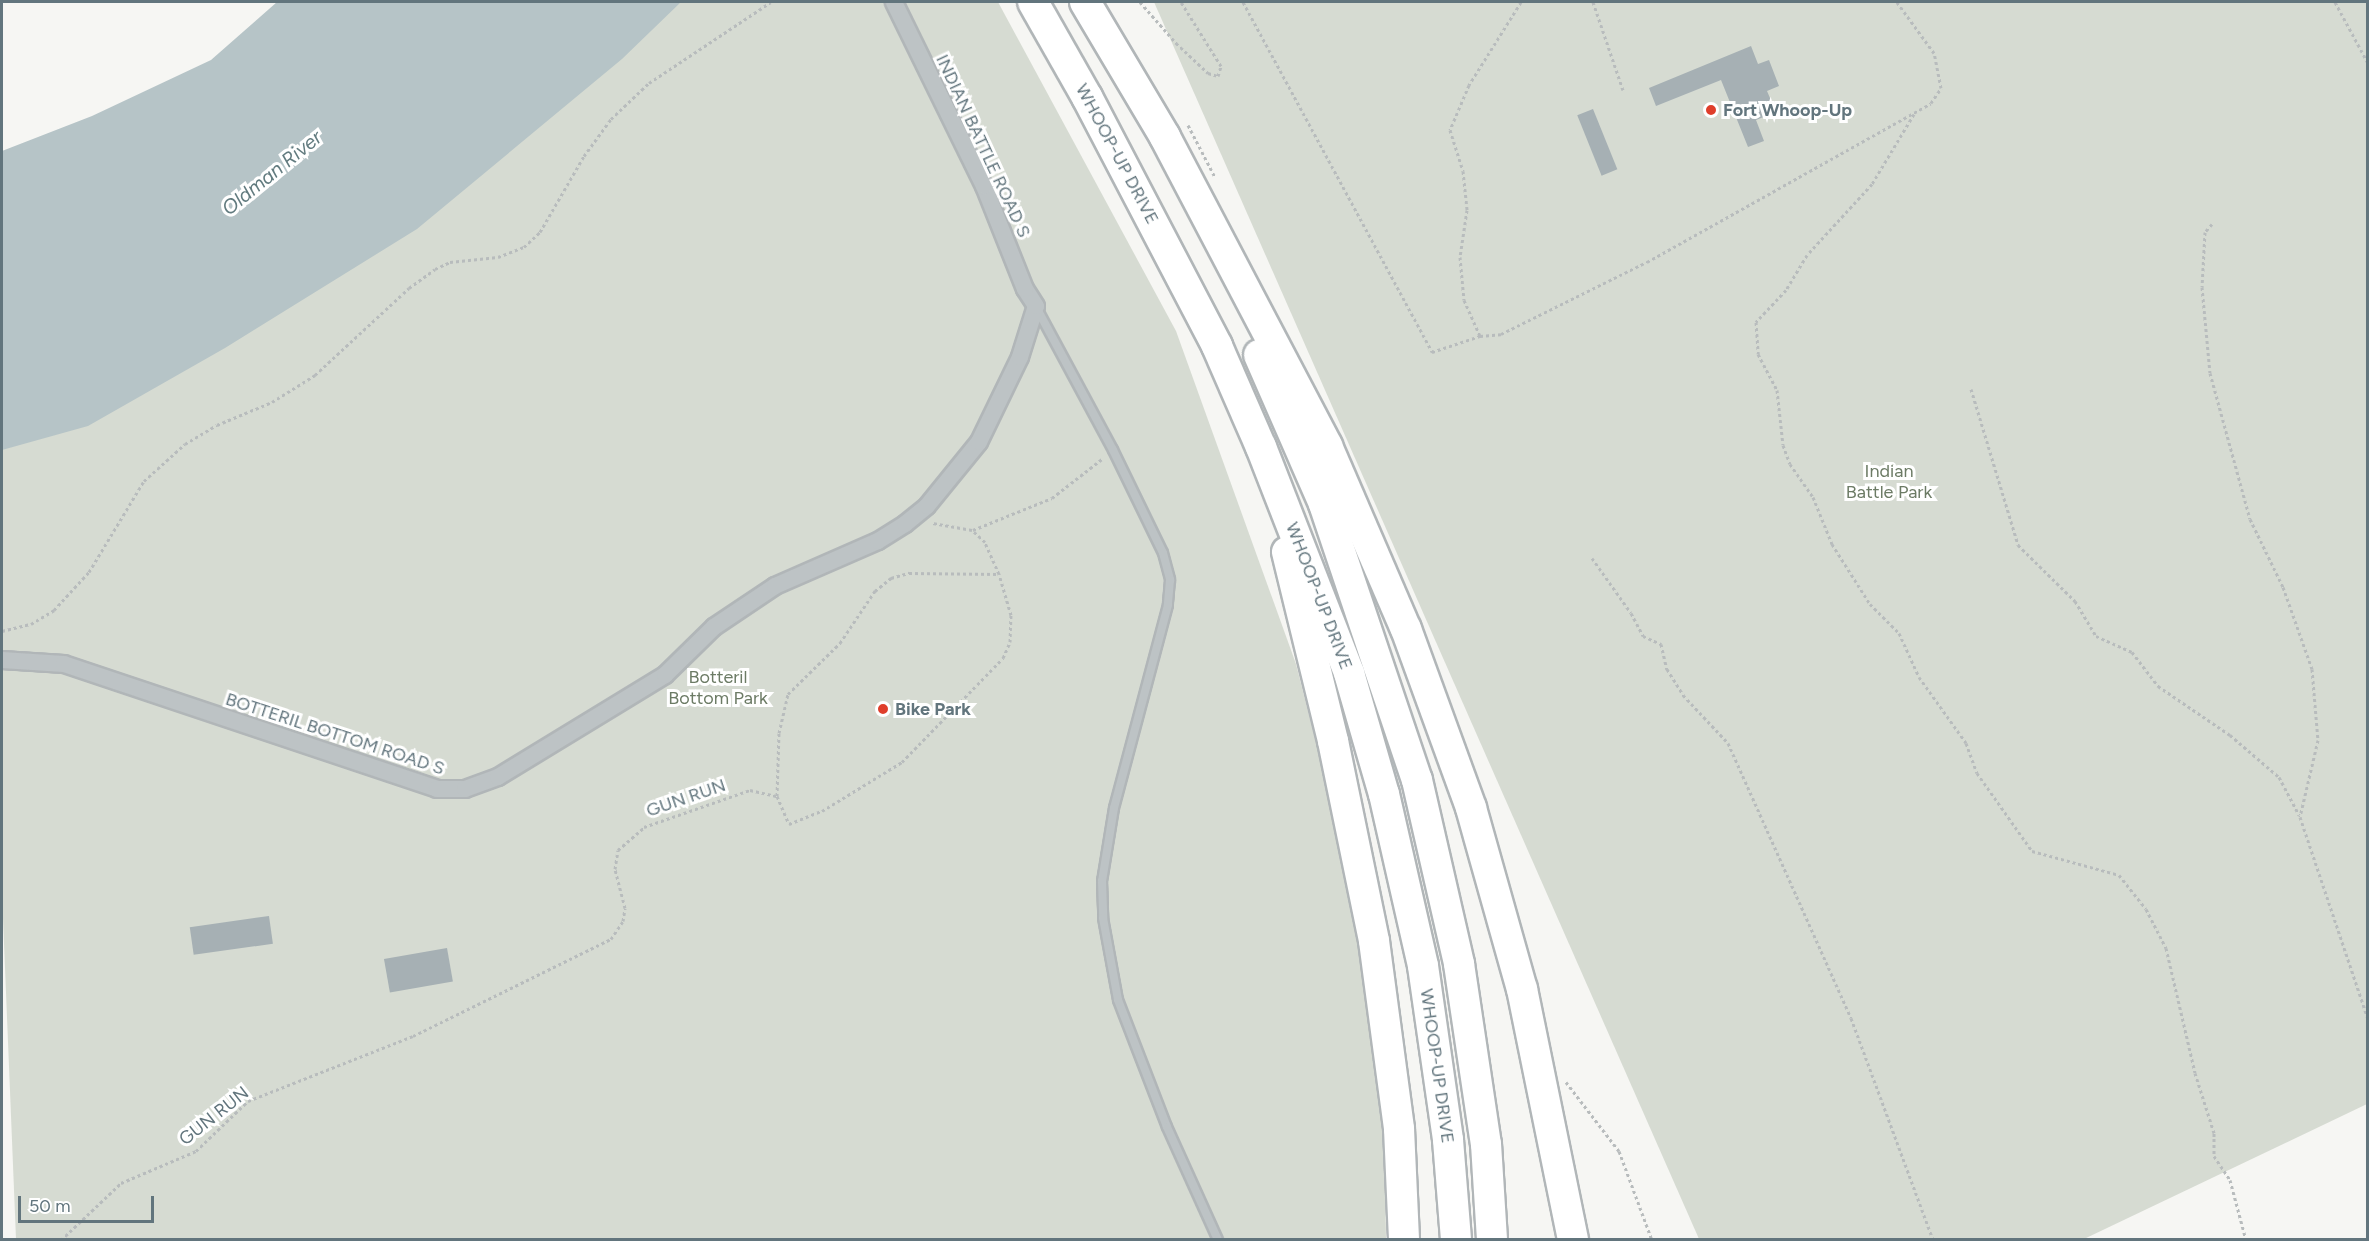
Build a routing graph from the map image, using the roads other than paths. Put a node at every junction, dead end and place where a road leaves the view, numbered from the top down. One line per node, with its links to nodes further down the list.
1 (894, 2): 5 (street, INDIAN BATTLE ROAD S)
2 (1032, 2): 6 (highway, WHOOP-UP DRIVE)
3 (1075, 2): 11 (highway, WHOOP-UP DRIVE)
4 (1085, 2): 12 (highway)
5 (1036, 306): 7 (street, BOTTERIL BOTTOM ROAD S); 8 (lane)
6 (1261, 447): 9 (highway); 10 (highway, WHOOP-UP DRIVE)
7 (2, 660)
8 (1218, 1239)
9 (1404, 1239)
10 (1456, 1239)
11 (1492, 1239)
12 (1573, 1239)

